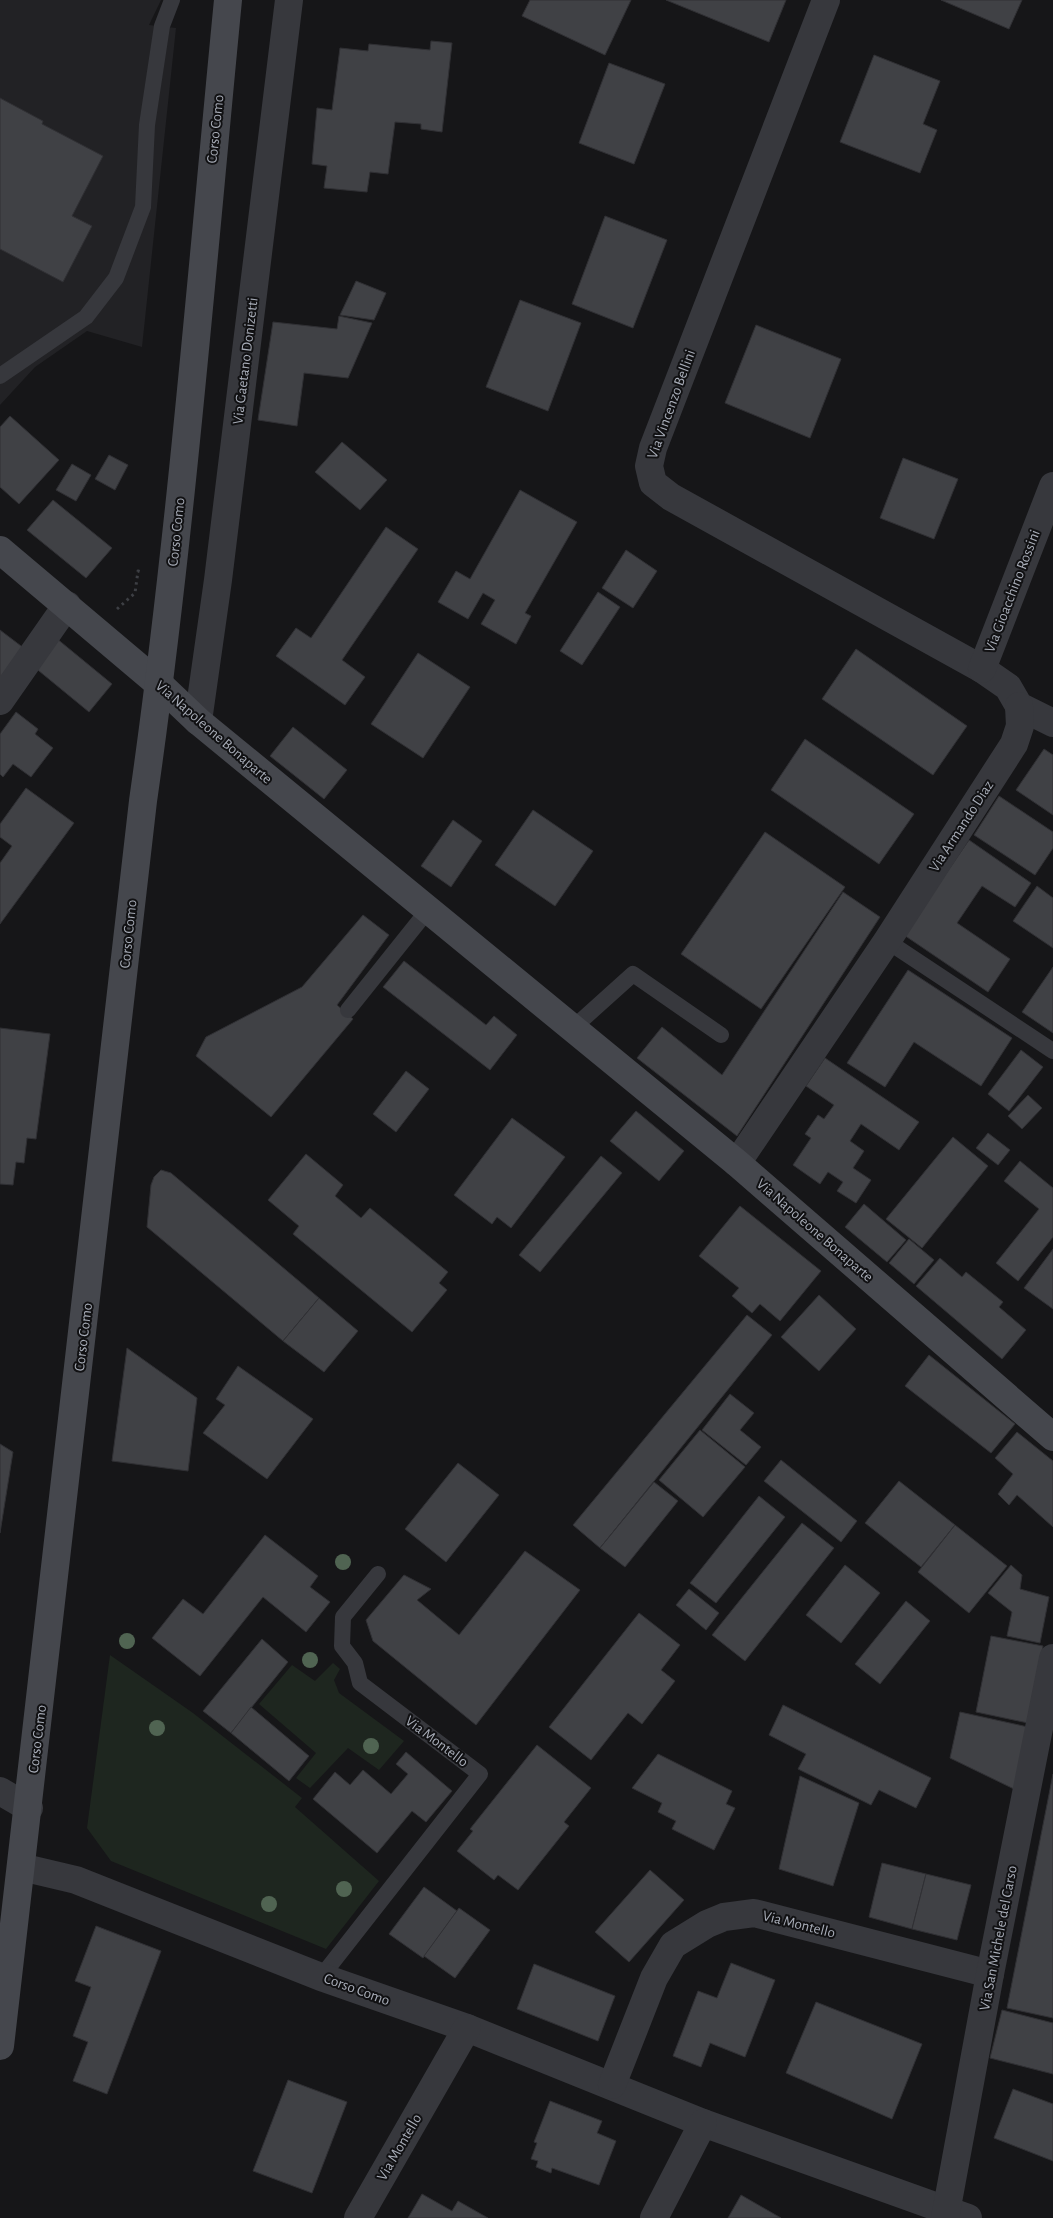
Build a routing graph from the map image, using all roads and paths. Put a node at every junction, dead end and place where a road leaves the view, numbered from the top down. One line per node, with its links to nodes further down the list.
1 (172, 0): 5 (lane)
2 (228, 0): 8 (main road, Corso Como)
3 (289, 0): 15 (street, Via Gaetano Donizetti)
4 (826, 0): 11 (street, Via Vincenzo Bellini)
5 (0, 376)
6 (1053, 486): 11 (street, Via Gioacchino Rossini)
7 (1, 553): 9 (main road, Via Napoleone Bonaparte)
8 (172, 574): 10 (path); 12 (main road, Corso Como)
9 (67, 605): 12 (main road, Via Napoleone Bonaparte); 13 (street)
10 (114, 611)
11 (982, 669): 14 (street, Via Vincenzo Bellini)
12 (160, 685): 15 (main road, Via Napoleone Bonaparte); 28 (main road, Corso Como)
13 (0, 701)
14 (1020, 706): 16 (street, Via Vincenzo Bellini); 18 (street, Via Armando Diaz)
15 (198, 721): 17 (main road, Via Napoleone Bonaparte)
16 (1053, 723)
17 (428, 910): 19 (lane); 20 (main road, Via Napoleone Bonaparte)
18 (887, 941): 22 (lane); 23 (street, Via Armando Diaz)
19 (348, 1010)
20 (573, 1028): 21 (lane); 23 (main road, Via Napoleone Bonaparte)
21 (721, 1035)
22 (1053, 1051)
23 (737, 1163): 24 (main road, Via Napoleone Bonaparte)
24 (1053, 1437)
25 (378, 1574): 31 (lane, Via Montello)
26 (1053, 1658): 30 (street, Via San Michele del Carso)
27 (0, 1791): 28 (street)
28 (29, 1808): 29 (main road, Corso Como)
29 (21, 1867): 31 (street, Corso Como); 33 (main road, Corso Como)
30 (990, 1974): 34 (street, Via Montello); 36 (street, Via San Michele del Carso)
31 (321, 1977): 32 (street, Corso Como)
32 (467, 2028): 34 (street); 37 (street, Via Montello)
33 (0, 2046)
34 (612, 2085): 35 (street)
35 (704, 2123): 36 (street); 38 (street)
36 (953, 2215)
37 (358, 2218)
38 (654, 2218)

